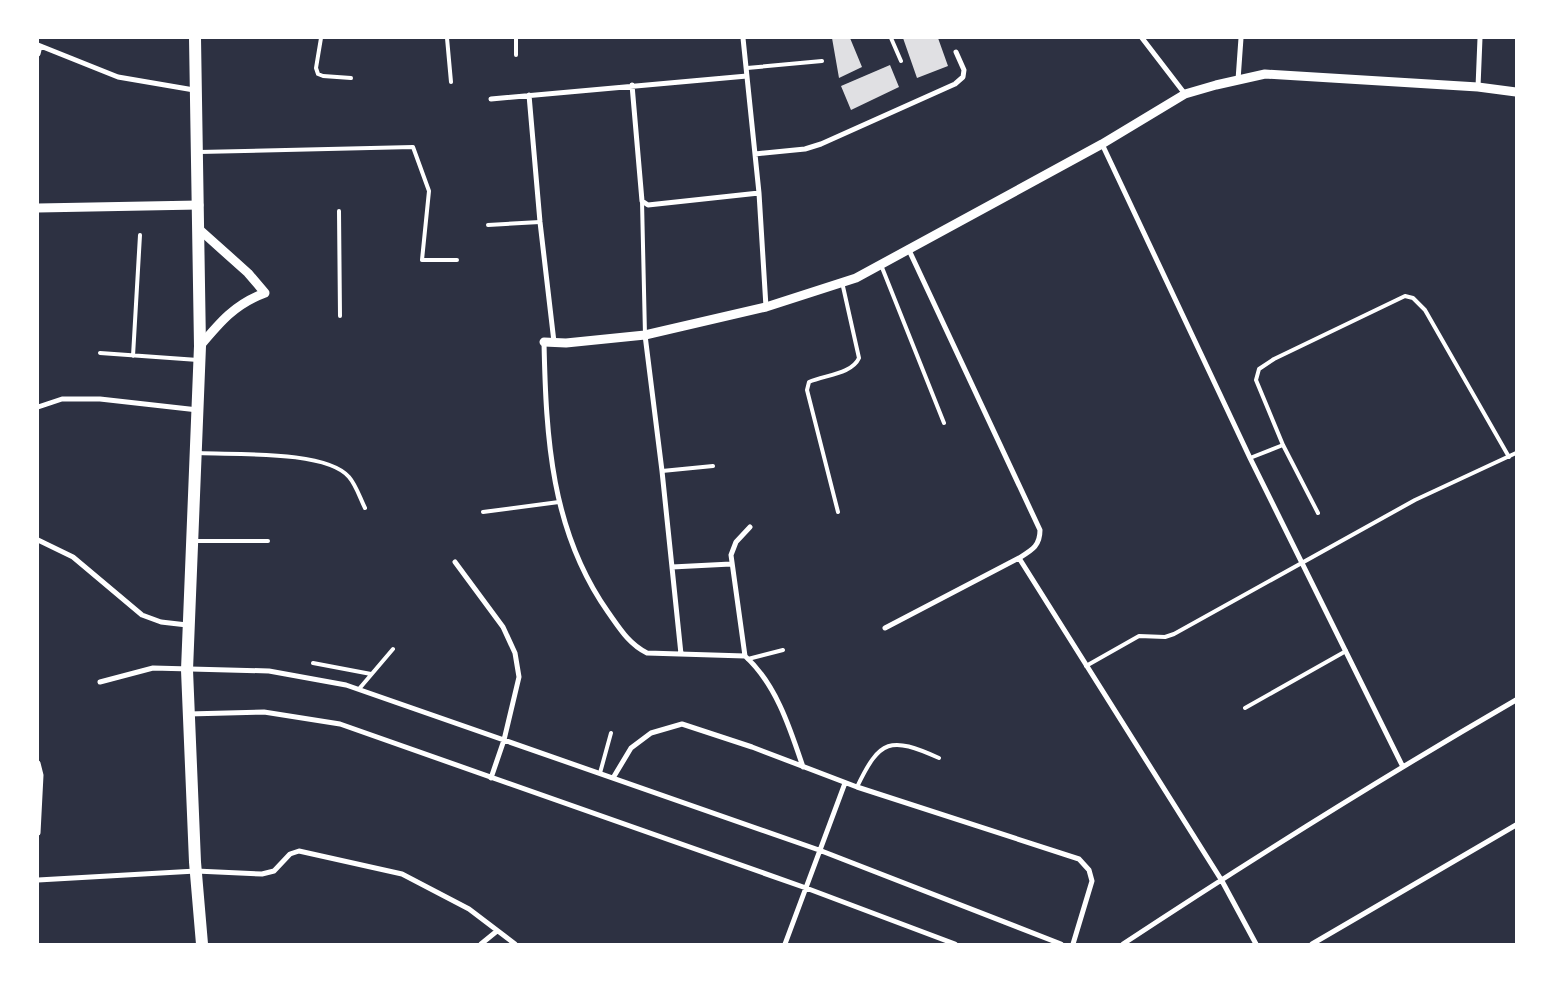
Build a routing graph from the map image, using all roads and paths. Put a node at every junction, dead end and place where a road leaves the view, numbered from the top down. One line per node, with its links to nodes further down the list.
1 (195, 38): 23 (main road)
2 (320, 38): 18 (lane)
3 (447, 38): 20 (lane)
4 (516, 38): 13 (lane)
5 (744, 38): 16 (street)
6 (891, 38): 15 (lane)
7 (1142, 38): 25 (street)
8 (1241, 38): 19 (street)
9 (1480, 38): 22 (street)
10 (39, 46): 12 (street); 23 (street)
11 (956, 52): 30 (street)
12 (38, 54)
13 (516, 55)
14 (822, 61): 16 (lane)
15 (901, 61)
16 (747, 68): 17 (street)
17 (747, 76): 21 (street); 30 (street)
18 (351, 78)
19 (1238, 80): 22 (street); 25 (street)
20 (451, 82)
21 (632, 85): 26 (street); 32 (street)
22 (1478, 87): 24 (street)
23 (194, 90): 29 (main road)
24 (1516, 92)
25 (1185, 94): 28 (street)
26 (529, 95): 27 (street); 36 (street)
27 (491, 99)
28 (1102, 144): 40 (street); 60 (street)
29 (197, 152): 33 (main road); 41 (lane)
30 (755, 154): 31 (street)
31 (759, 193): 32 (street); 44 (street)
32 (642, 201): 46 (lane)
33 (199, 205): 34 (street); 38 (main road)
34 (38, 208)
35 (339, 211): 45 (lane)
36 (540, 222): 37 (lane); 48 (street)
37 (488, 225)
38 (200, 230): 49 (main road); 49 (street)
39 (140, 235): 51 (lane)
40 (908, 248): 42 (street); 72 (street)
41 (457, 260)
42 (881, 265): 43 (street); 55 (lane)
43 (842, 282): 44 (street); 66 (lane)
44 (766, 307): 46 (street)
45 (340, 316)
46 (645, 335): 48 (street); 62 (street)
47 (544, 342): 48 (street); 63 (street)
48 (554, 342)
49 (200, 346): 52 (main road)
50 (100, 353): 51 (lane)
51 (133, 356): 52 (lane)
52 (200, 360): 54 (main road)
53 (38, 407): 54 (street)
54 (198, 410): 57 (main road)
55 (944, 423)
56 (1283, 445): 59 (lane); 60 (lane); 67 (lane)
57 (197, 453): 64 (lane); 70 (main road)
58 (1516, 453): 59 (lane)
59 (1510, 456): 74 (lane)
60 (1250, 458): 74 (street)
61 (713, 466): 62 (lane)
62 (662, 471): 76 (street)
63 (559, 502): 65 (lane); 82 (street)
64 (365, 508)
65 (483, 512)
66 (838, 512)
67 (1318, 513)
68 (750, 527): 75 (street)
69 (38, 540): 77 (street)
70 (193, 541): 71 (lane); 77 (main road)
71 (268, 541)
72 (1019, 558): 78 (street); 85 (street)
73 (455, 562): 94 (street)
74 (1302, 562): 81 (street); 85 (lane)
75 (732, 564): 76 (street); 83 (street)
76 (672, 567): 82 (street)
77 (190, 626): 86 (main road)
78 (885, 628)
79 (393, 649): 87 (lane)
80 (783, 650): 83 (lane)
81 (1346, 651): 91 (lane); 97 (street)
82 (681, 654): 83 (street)
83 (746, 658): 98 (street)
84 (313, 663): 87 (lane)
85 (1086, 666): 109 (street)
86 (187, 670): 88 (street); 89 (street); 92 (main road)
87 (371, 674): 89 (lane)
88 (100, 682)
89 (360, 689): 94 (street)
90 (1516, 700): 97 (street)
91 (1245, 708)
92 (188, 714): 100 (street); 107 (main road)
93 (611, 733): 99 (lane)
94 (504, 740): 99 (street); 100 (street)
95 (939, 758): 103 (lane)
96 (38, 763): 105 (street)
97 (1402, 766): 109 (street)
98 (803, 767): 101 (street); 102 (street)
99 (600, 773): 101 (street)
100 (491, 778): 110 (street)
101 (613, 778): 106 (street)
102 (845, 783): 103 (street); 106 (street)
103 (857, 787): 118 (street)
104 (1516, 825): 121 (street)
105 (38, 833)
106 (819, 850): 110 (street); 117 (street)
107 (196, 871): 108 (street); 111 (street); 112 (main road)
108 (38, 880)
109 (1222, 881): 119 (street); 120 (street)
110 (806, 888): 115 (street); 116 (street)
111 (498, 931): 113 (street); 114 (street)
112 (202, 944)
113 (481, 944)
114 (515, 944)
115 (785, 944)
116 (955, 944)
117 (1061, 944)
118 (1073, 944)
119 (1123, 944)
120 (1256, 944)
121 (1312, 944)

